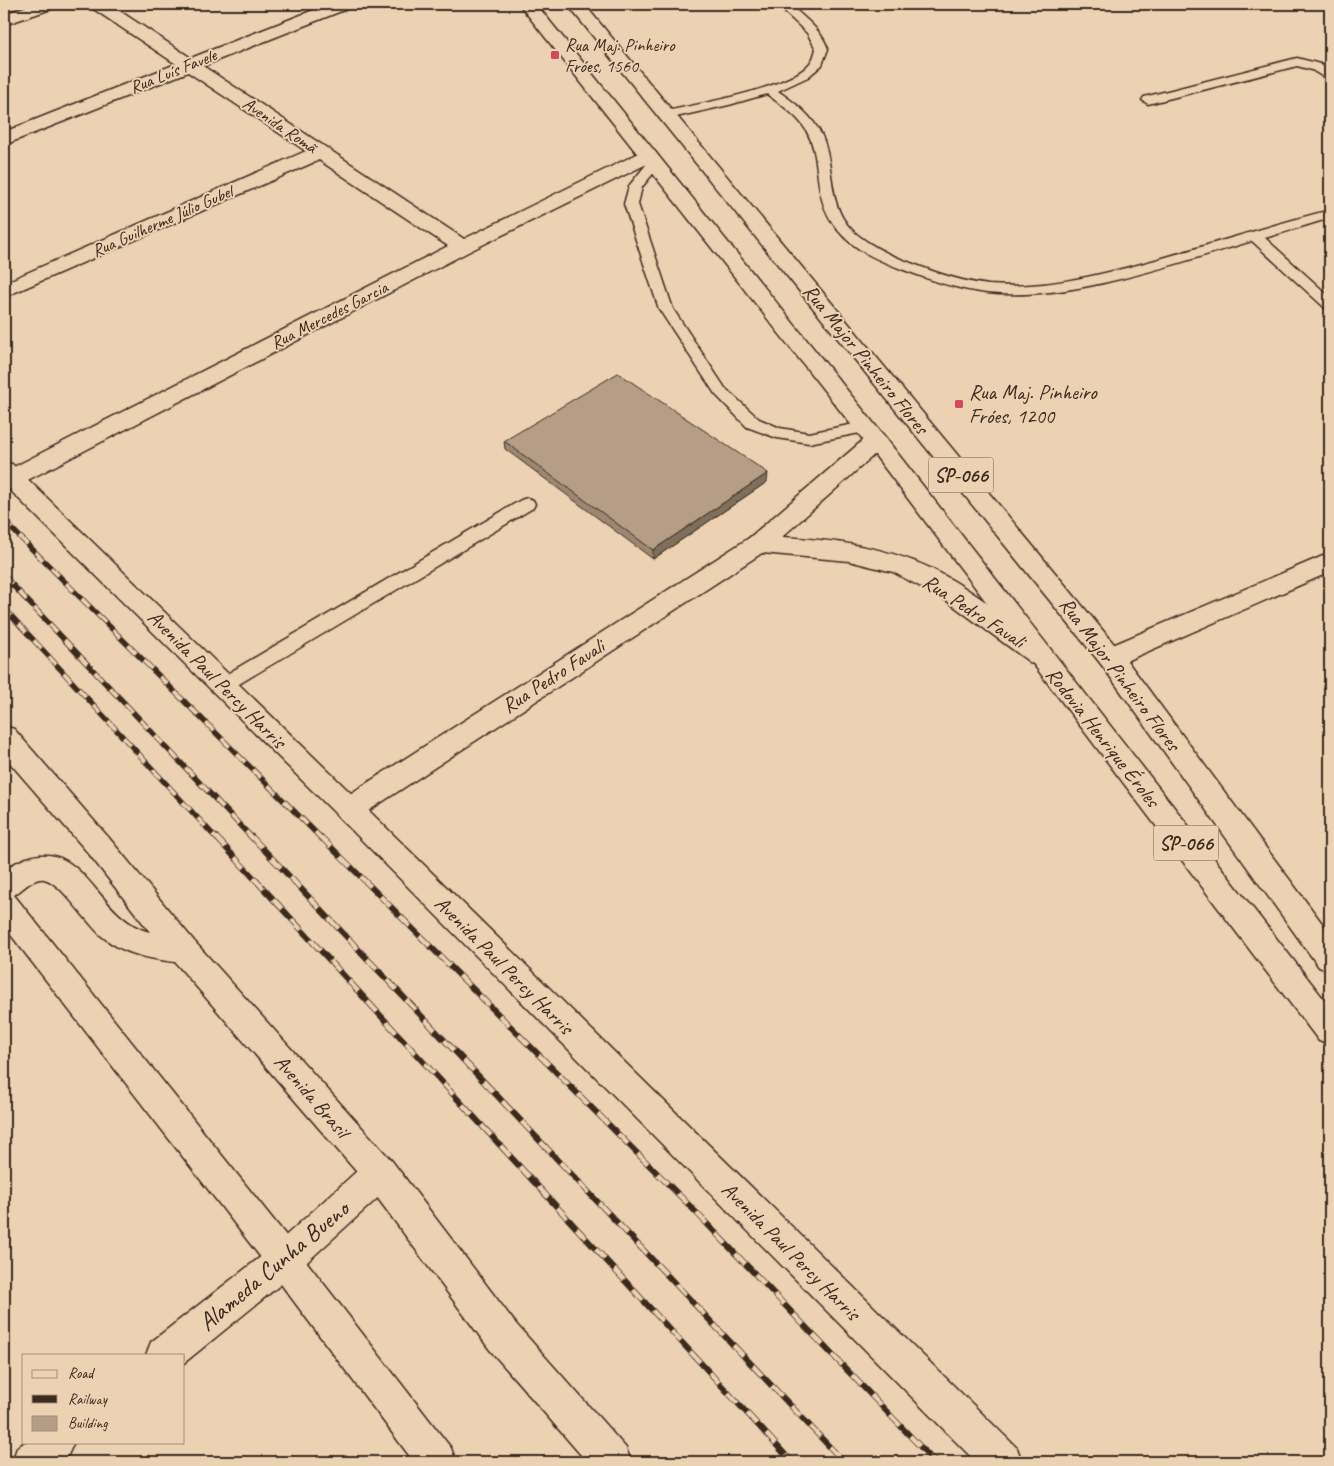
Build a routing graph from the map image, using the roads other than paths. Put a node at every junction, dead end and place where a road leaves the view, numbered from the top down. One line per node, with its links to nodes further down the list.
1 (48, 4): 7 (main road)
2 (98, 4): 8 (main road, Avenida Romã)
3 (343, 4): 8 (main road, Rua Luís Favele)
4 (526, 4): 15 (main road, Rua Major Pinheiro Flores / SP-066)
5 (575, 4): 12 (main road, Rua Major Pinheiro Flores / SP-066)
6 (782, 4): 10 (lane)
7 (4, 20)
8 (190, 65): 13 (main road, Rua Luís Favele); 14 (main road, Avenida Romã)
9 (1330, 77): 11 (lane)
10 (770, 90): 12 (lane); 17 (lane)
11 (1148, 100)
12 (667, 115): 27 (main road, Rua Major Pinheiro Flores / SP-066)
13 (4, 139)
14 (320, 152): 18 (main road, Avenida Romã); 19 (main road, Rua Guilherme Júlio Gubel)
15 (651, 160): 18 (main road, Rua Mercedes Garcia); 21 (main road, Rua Major Pinheiro Flores / SP-066); 21 (lane)
16 (1330, 214): 17 (lane)
17 (1256, 237): 20 (lane)
18 (462, 247): 22 (main road, Rua Mercedes Garcia)
19 (4, 291)
20 (1330, 305)
21 (870, 434): 24 (main road, Rua Pedro Favali); 26 (main road, Rua Major Pinheiro Flores / SP-066)
22 (8, 474): 28 (main road, Avenida Paul Percy Harris)
23 (527, 504): 28 (lane)
24 (758, 544): 26 (main road, Rua Pedro Favali); 30 (main road, Rua Pedro Favali)
25 (1330, 562): 27 (main road)
26 (1041, 656): 35 (main road, Rodovia Henrique Éroles / SP-066)
27 (1110, 657): 34 (main road, Rua Major Pinheiro Flores / SP-066)
28 (224, 685): 30 (main road, Avenida Paul Percy Harris)
29 (4, 737): 33 (main road, Avenida Brasil)
30 (349, 810): 43 (main road, Avenida Paul Percy Harris)
31 (4, 886): 33 (main road)
32 (4, 904): 37 (main road)
33 (183, 950): 36 (main road, Avenida Brasil)
34 (1330, 958)
35 (1330, 1031)
36 (380, 1173): 37 (main road, Alameda Cunha Bueno); 42 (main road, Avenida Brasil)
37 (284, 1260): 38 (main road, Alameda Cunha Bueno); 41 (main road)
38 (165, 1354)
39 (53, 1444): 40 (main road)
40 (31, 1462)
41 (437, 1462)
42 (612, 1462)
43 (1003, 1462)

